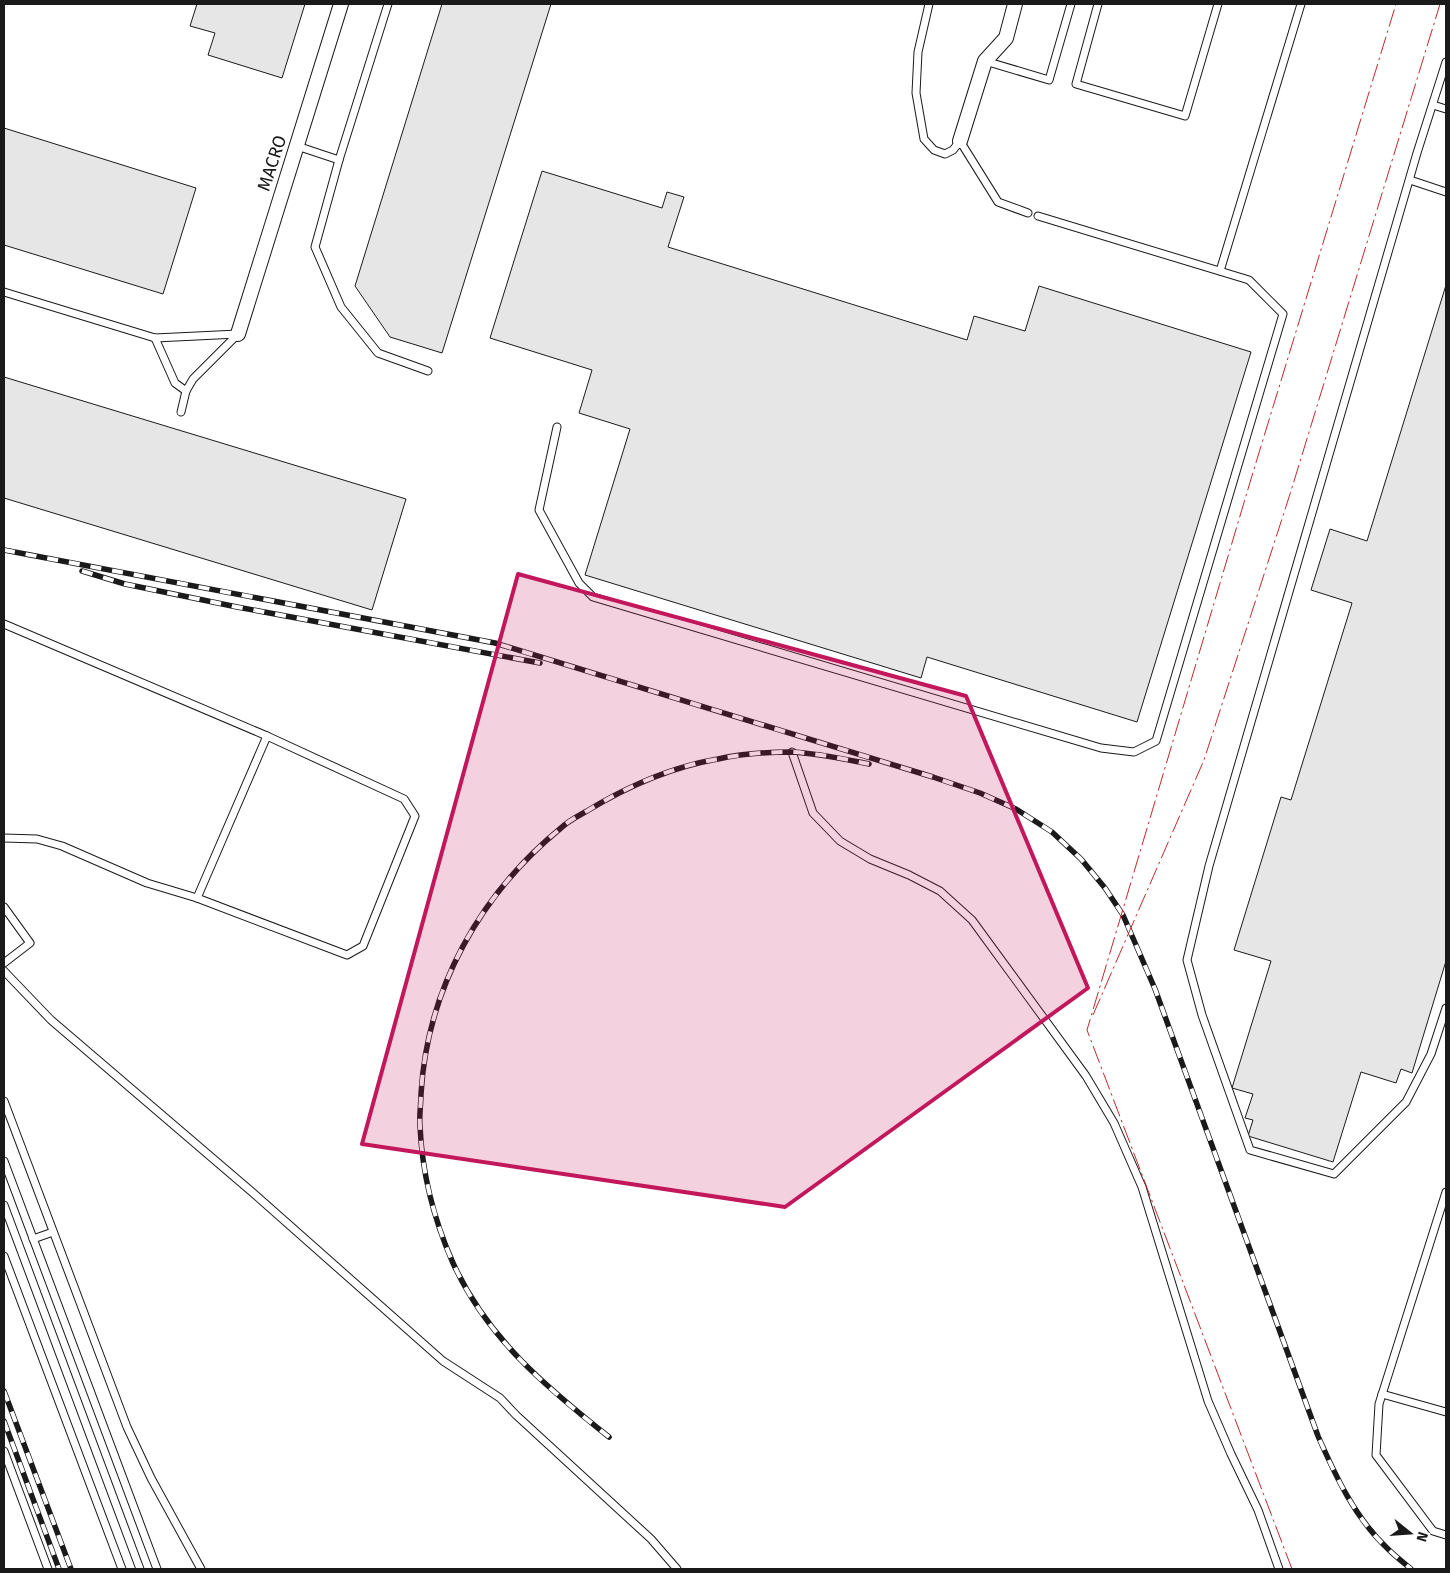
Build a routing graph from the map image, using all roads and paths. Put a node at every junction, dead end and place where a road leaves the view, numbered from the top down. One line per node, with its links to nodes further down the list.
1 (341, 4): 14 (street, MACRO)
2 (388, 4): 15 (lane)
3 (929, 4): 13 (lane)
4 (1016, 4): 9 (street)
5 (1071, 4): 9 (lane)
6 (1098, 4): 7 (lane)
7 (1218, 4)
8 (1301, 4): 20 (lane)
9 (985, 61): 13 (street)
10 (1446, 62): 11 (lane)
11 (1432, 105): 12 (lane); 16 (lane)
12 (1446, 109)
13 (960, 140): 18 (lane)
14 (297, 146): 15 (lane); 22 (street, MACRO)
15 (339, 160): 24 (lane)
16 (1410, 180): 17 (lane); 36 (lane)
17 (1446, 192)
18 (1028, 212)
19 (1038, 216): 20 (lane)
20 (1220, 271): 27 (lane)
21 (4, 292): 23 (lane)
22 (238, 334): 23 (lane); 25 (lane)
23 (155, 338): 25 (lane)
24 (428, 371)
25 (186, 391): 26 (lane)
26 (181, 412)
27 (557, 427)
28 (4, 624): 29 (lane)
29 (267, 736): 32 (lane); 32 (lane)
30 (792, 752): 54 (lane)
31 (4, 838): 32 (lane)
32 (197, 898)
33 (4, 907): 34 (lane)
34 (4, 962)
35 (4, 971): 53 (lane)
36 (1446, 1008)
37 (4, 1101): 41 (lane)
38 (4, 1161): 42 (lane)
39 (1446, 1192): 44 (lane)
40 (4, 1205): 50 (lane)
41 (53, 1232): 42 (lane); 52 (lane)
42 (33, 1239): 51 (lane)
43 (4, 1256): 49 (lane)
44 (1382, 1394): 45 (lane); 47 (lane)
45 (1446, 1412)
46 (4, 1451): 48 (lane)
47 (1446, 1535)
48 (48, 1569)
49 (122, 1569)
50 (140, 1569)
51 (157, 1569)
52 (201, 1569)
53 (677, 1569)
54 (1279, 1569)

